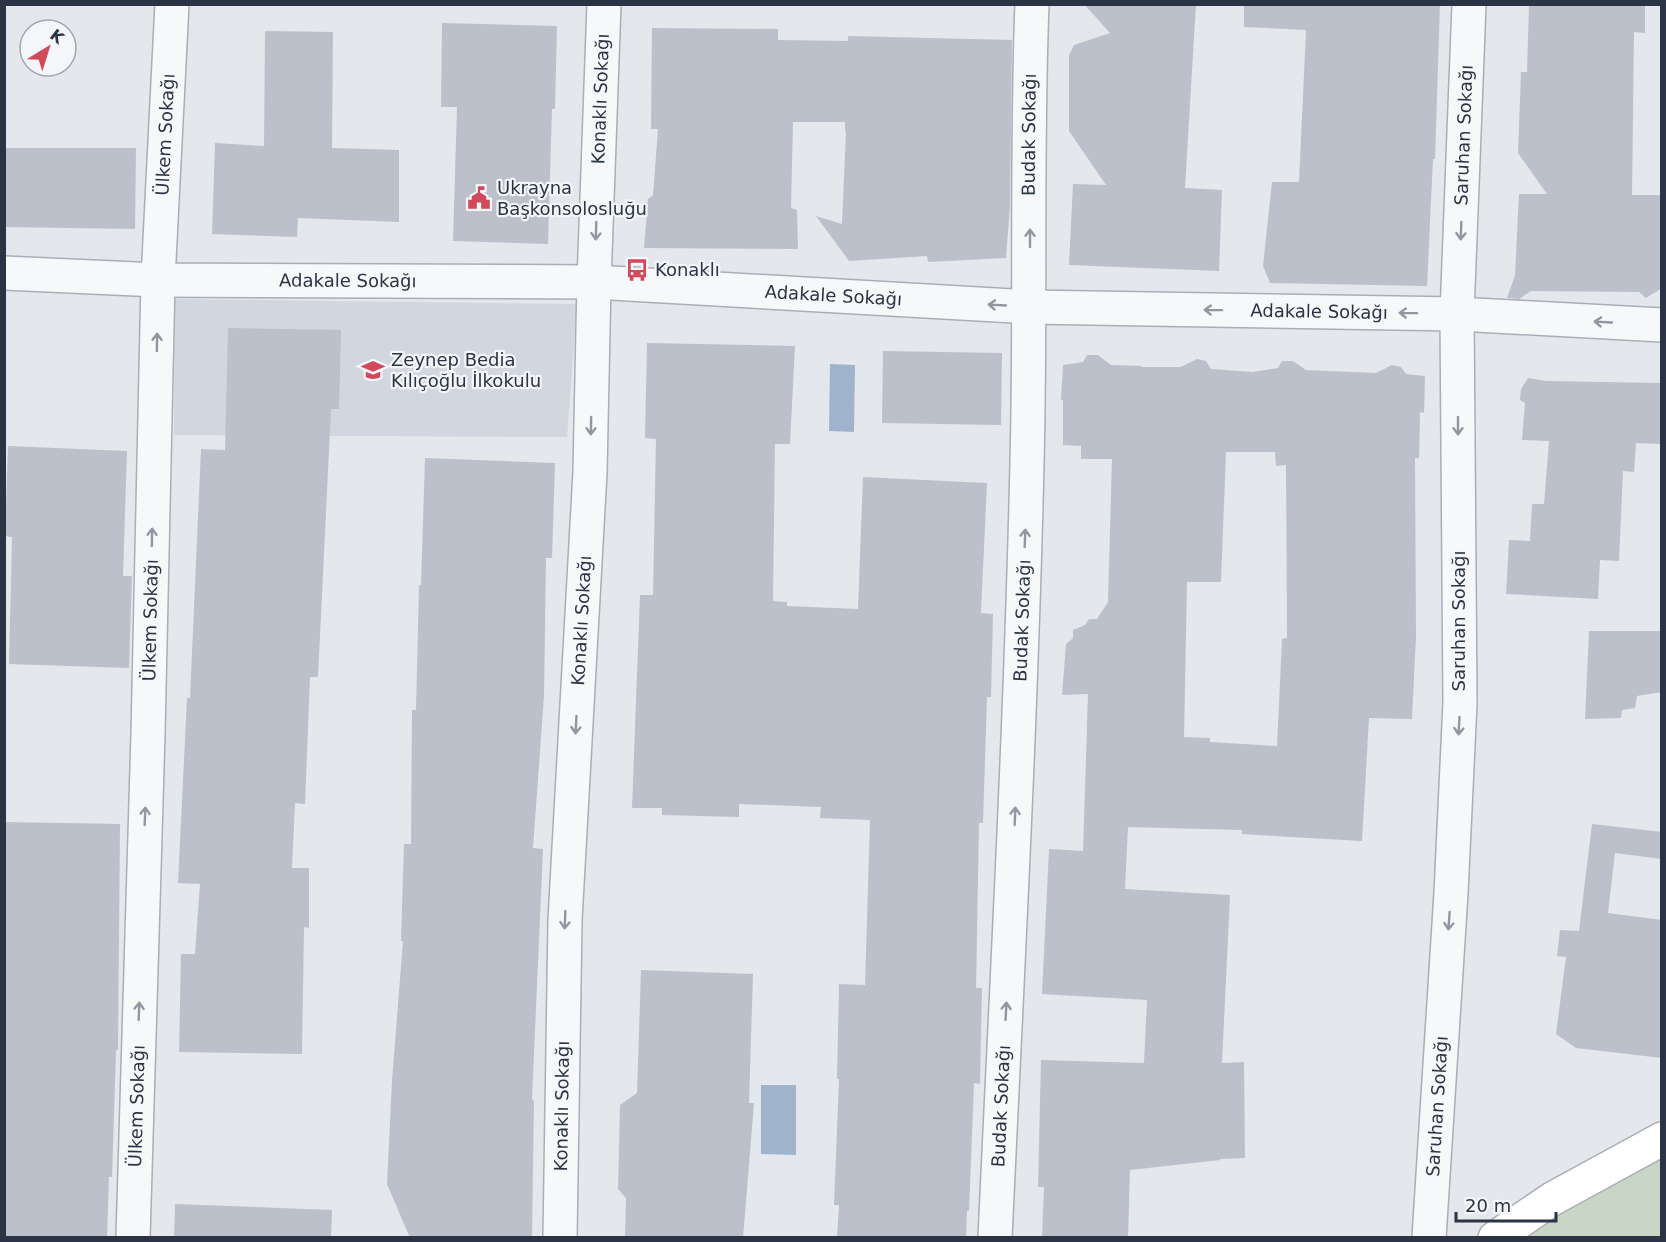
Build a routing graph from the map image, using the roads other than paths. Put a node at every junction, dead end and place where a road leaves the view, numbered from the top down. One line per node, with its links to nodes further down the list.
1 (172, 4): 6 (street, Ülkem Sokağı)
2 (604, 4): 7 (street, Konaklı Sokağı, one-way to 7)
3 (1032, 4): 8 (street, Budak Sokağı, one-way to 3)
4 (1469, 4): 9 (street, Saruhan Sokağı, one-way to 9)
5 (4, 273): 6 (street, Adakale Sokağı)
6 (158, 280): 7 (street, Adakale Sokağı); 12 (street, Ülkem Sokağı, one-way to 6)
7 (594, 282): 8 (street, Adakale Sokağı, one-way to 7); 13 (street, Konaklı Sokağı, one-way to 13)
8 (1030, 307): 9 (street, Adakale Sokağı, one-way to 8); 14 (street, Budak Sokağı, one-way to 8)
9 (1457, 314): 10 (street, Adakale Sokağı, one-way to 9); 15 (street, Saruhan Sokağı, one-way to 15)
10 (1662, 325)
11 (1662, 1139): 16 (main road)
12 (133, 1238)
13 (560, 1238)
14 (995, 1238)
15 (1429, 1238)
16 (1495, 1238)

